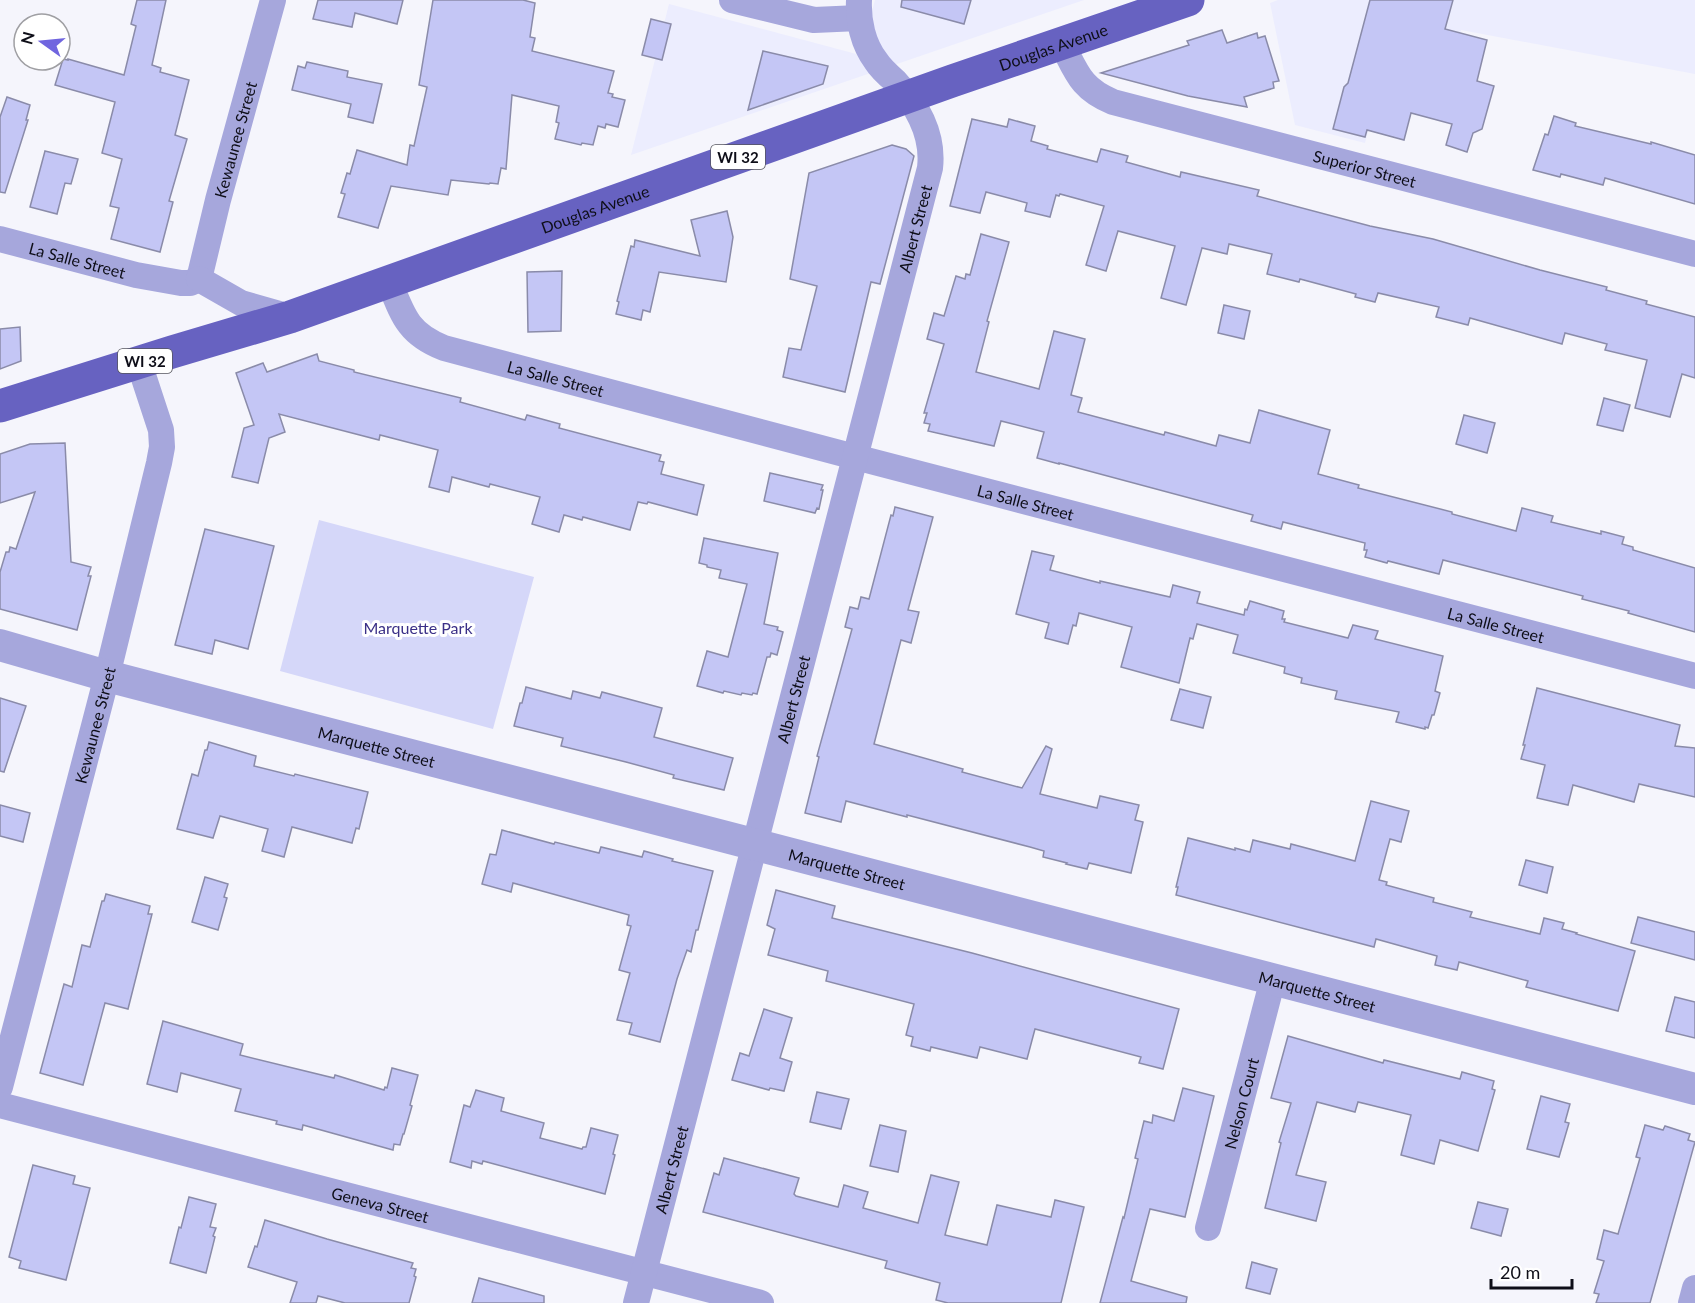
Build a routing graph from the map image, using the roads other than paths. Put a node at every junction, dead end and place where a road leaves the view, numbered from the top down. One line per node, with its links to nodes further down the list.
1 (273, 0): 9 (street, Kewaunee Street)
2 (732, 0): 4 (street)
3 (1188, 0): 5 (main road, Douglas Avenue / WI 32)
4 (859, 9): 6 (street, Albert Street)
5 (1062, 44): 6 (main road, Douglas Avenue / WI 32); 8 (street, Superior Street)
6 (908, 97): 10 (main road, Douglas Avenue / WI 32); 14 (street, Albert Street)
7 (0, 239): 9 (street, La Salle Street)
8 (1695, 254)
9 (199, 279): 11 (street)
10 (390, 281): 11 (main road, Douglas Avenue / WI 32); 14 (street, La Salle Street)
11 (290, 317): 12 (main road, Douglas Avenue / WI 32)
12 (138, 363): 13 (main road, Douglas Avenue / WI 32); 16 (street, Kewaunee Street)
13 (0, 406)
14 (855, 457): 17 (street, La Salle Street); 18 (street, Albert Street)
15 (0, 645): 16 (street, Marquette Street)
16 (107, 676): 18 (street, Marquette Street); 20 (street, Kewaunee Street)
17 (1695, 676)
18 (754, 844): 19 (street, Marquette Street); 24 (street, Albert Street)
19 (1273, 979): 21 (street, Marquette Street); 23 (street, Nelson Court)
20 (0, 1087)
21 (1695, 1089)
22 (0, 1105): 24 (street, Geneva Street)
23 (1208, 1228)
24 (643, 1272): 26 (street, Albert Street); 27 (street, Geneva Street)
25 (1695, 1288): 28 (street)
26 (636, 1303)
27 (761, 1303)
28 (1691, 1303)

